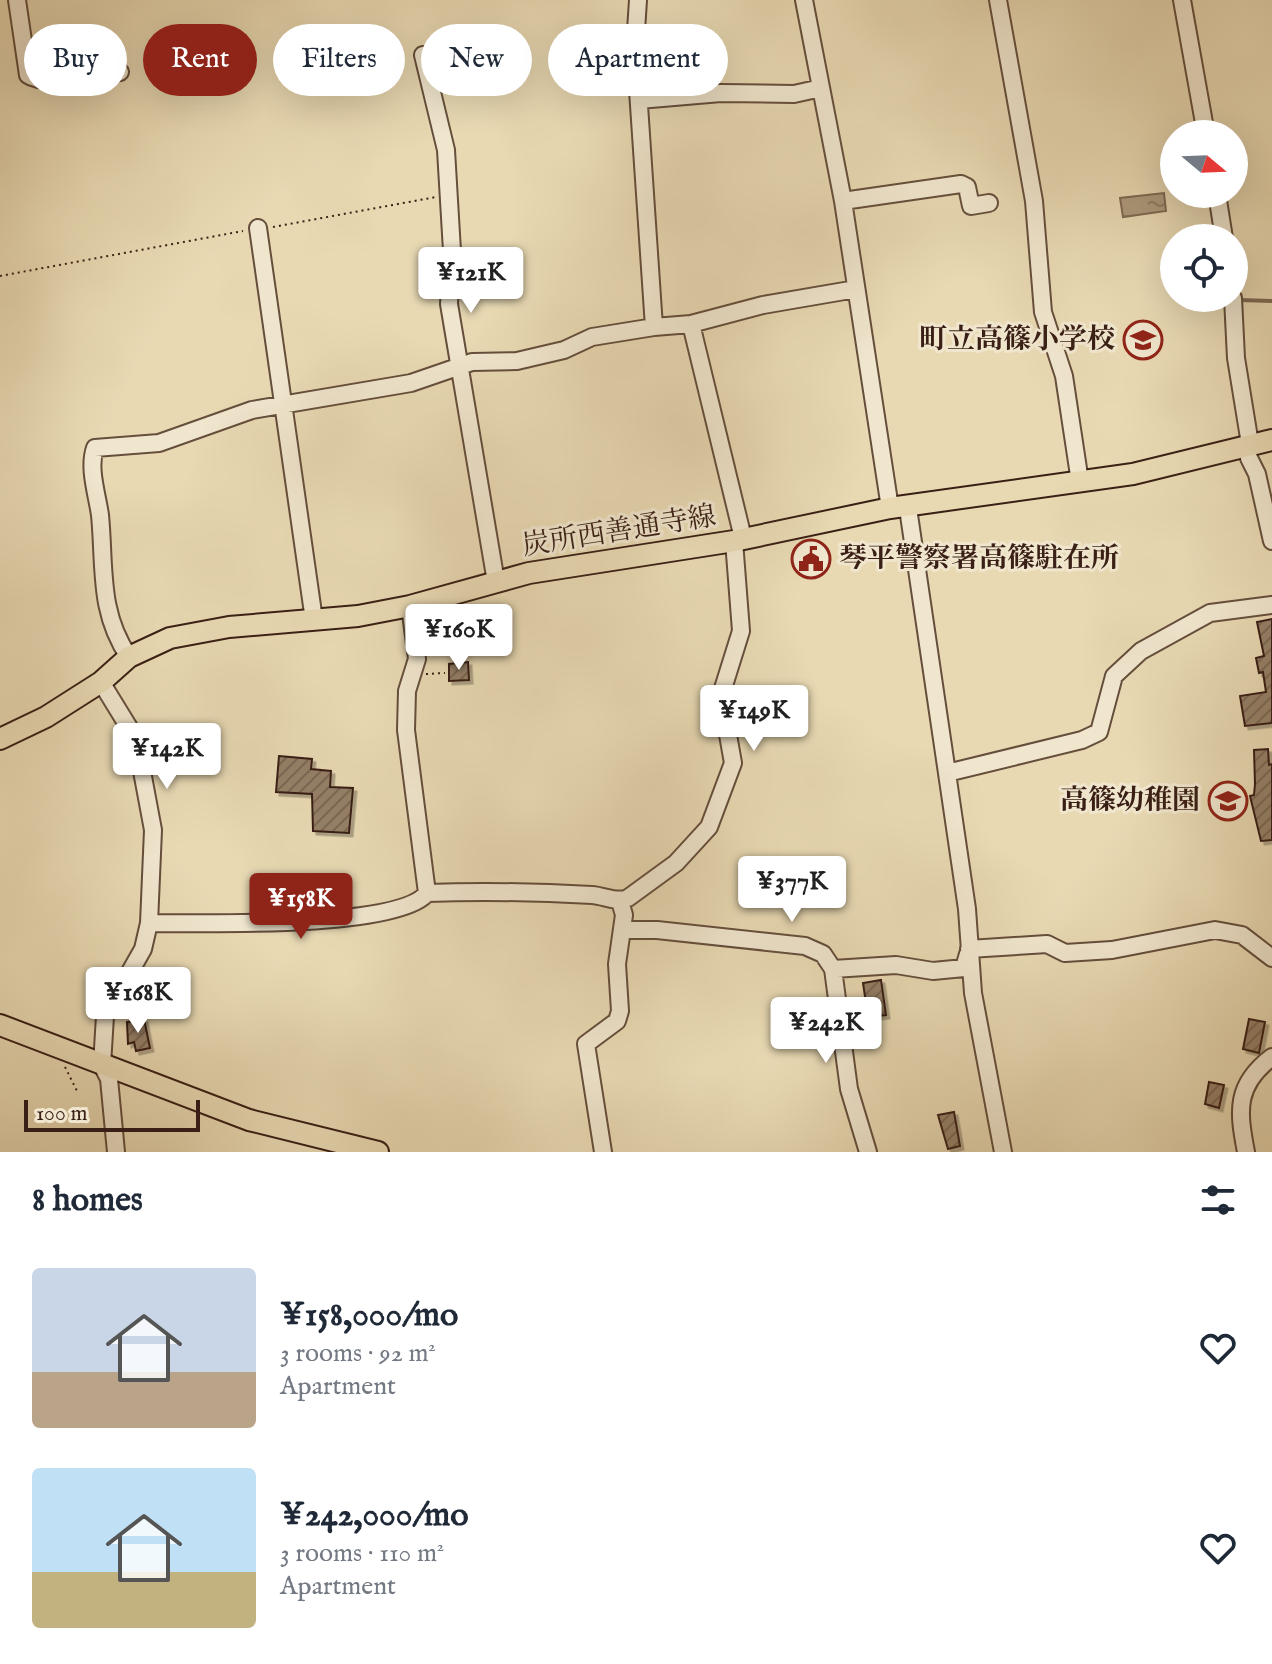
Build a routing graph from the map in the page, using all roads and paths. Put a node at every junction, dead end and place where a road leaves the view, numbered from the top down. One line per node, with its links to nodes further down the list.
1 (17, 0): 6 (street)
2 (638, 0): 9 (street)
3 (804, 0): 7 (street)
4 (998, 0): 24 (street)
5 (1182, 0): 10 (street)
6 (24, 48)
7 (821, 88): 9 (street); 12 (street)
8 (433, 96): 20 (street)
9 (639, 100): 19 (street)
10 (1203, 120)
11 (441, 196): 14 (path)
12 (843, 201): 13 (street); 16 (street)
13 (989, 203)
14 (258, 228): 15 (path); 21 (street)
15 (0, 276)
16 (856, 289): 18 (street); 25 (street)
17 (1234, 312): 23 (street)
18 (691, 324): 19 (street); 26 (street)
19 (654, 327): 20 (street)
20 (460, 369): 21 (street); 28 (street)
21 (284, 404): 31 (street); 32 (street)
22 (1272, 440): 23 (main road, 炭所西善通寺線)
23 (1250, 451): 24 (main road, 炭所西善通寺線); 27 (street)
24 (1080, 482): 25 (main road, 炭所西善通寺線)
25 (899, 512): 26 (main road, 炭所西善通寺線); 37 (street)
26 (738, 540): 28 (main road, 炭所西善通寺線); 39 (street)
27 (1272, 541)
28 (496, 582): 30 (main road, 炭所西善通寺線)
29 (1272, 605): 37 (street)
30 (410, 606): 31 (main road, 炭所西善通寺線); 34 (street)
31 (314, 620): 32 (main road, 炭所西善通寺線)
32 (129, 657): 35 (main road, 炭所西善通寺線)
33 (445, 673): 34 (path)
34 (413, 675): 38 (street)
35 (101, 682): 36 (main road, 炭所西善通寺線); 40 (street)
36 (0, 739)
37 (947, 773): 42 (street)
38 (427, 893): 39 (street); 40 (street)
39 (620, 901): 41 (street)
40 (149, 923): 48 (street)
41 (622, 930): 44 (street); 52 (street)
42 (969, 949): 43 (street); 44 (street); 54 (street)
43 (1272, 958)
44 (833, 969): 53 (street)
45 (0, 1025): 46 (main road)
46 (65, 1050): 48 (main road); 49 (path)
47 (1272, 1057): 55 (street)
48 (102, 1065): 50 (street); 51 (main road)
49 (77, 1091)
50 (116, 1152)
51 (378, 1152)
52 (603, 1152)
53 (868, 1152)
54 (1003, 1152)
55 (1246, 1152)

